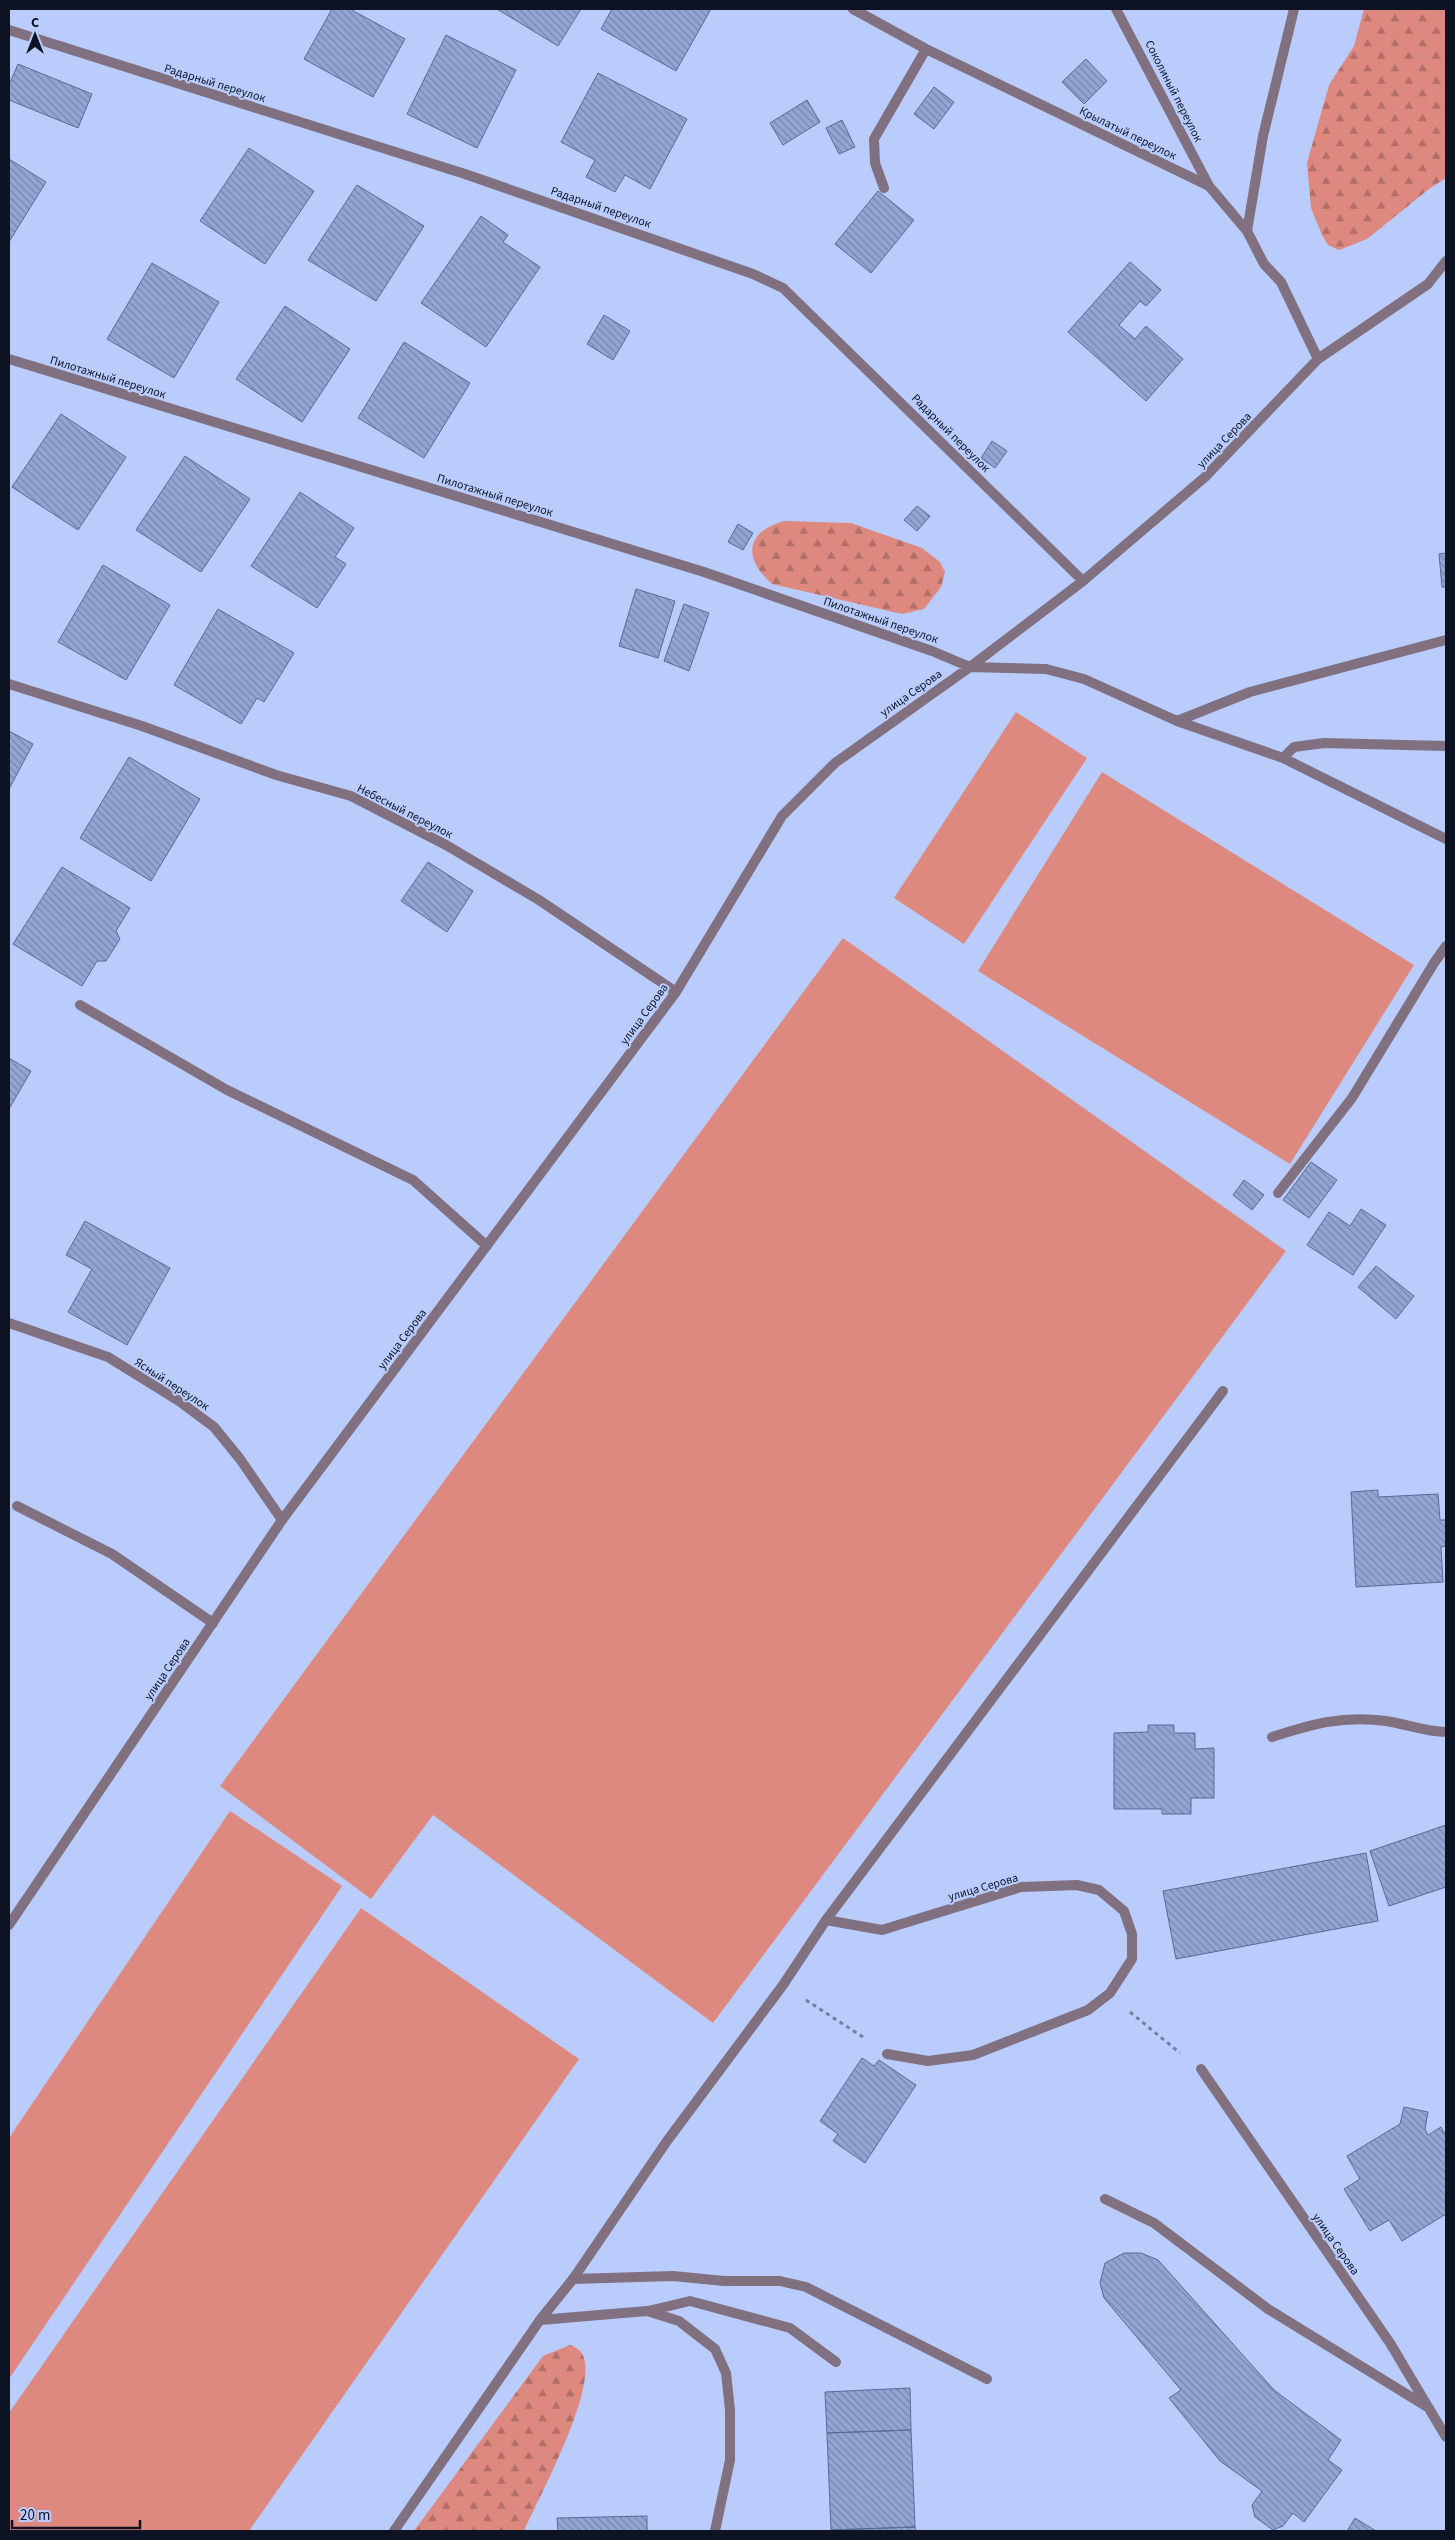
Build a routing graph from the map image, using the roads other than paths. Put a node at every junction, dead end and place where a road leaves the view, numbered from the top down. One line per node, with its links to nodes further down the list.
1 (853, 9): 5 (street, Крылатый переулок)
2 (1116, 9): 6 (street, Соколиный переулок)
3 (1294, 9): 8 (street)
4 (9, 30): 12 (street, Радарный переулок)
5 (926, 49): 6 (street, Крылатый переулок); 7 (street)
6 (1209, 186): 8 (street, Крылатый переулок)
7 (884, 188)
8 (1246, 230): 11 (street, Крылатый переулок)
9 (1446, 261): 11 (street, улица Серова)
10 (9, 359): 14 (street, Пилотажный переулок)
11 (1318, 359): 12 (street, улица Серова)
12 (1083, 581): 14 (street, улица Серова)
13 (1446, 640): 16 (street)
14 (970, 667): 16 (street); 21 (street, улица Серова)
15 (9, 684): 21 (street, Небесный переулок)
16 (1177, 722): 18 (street)
17 (1446, 746): 18 (street)
18 (1283, 758): 19 (street)
19 (1446, 839)
20 (1446, 946): 23 (street)
21 (676, 992): 24 (street, улица Серова)
22 (80, 1005): 24 (street)
23 (1278, 1193)
24 (487, 1246): 28 (street, улица Серова)
25 (9, 1323): 28 (street, Ясный переулок)
26 (1223, 1391): 32 (street)
27 (16, 1506): 29 (street)
28 (282, 1520): 29 (street, улица Серова)
29 (213, 1624): 33 (street, улица Серова)
30 (1446, 1732): 31 (street)
31 (1272, 1737)
32 (826, 1920): 34 (street, улица Серова); 37 (street)
33 (9, 1925)
34 (887, 2054)
35 (1201, 2069): 42 (street, улица Серова)
36 (1105, 2199): 42 (street)
37 (573, 2279): 39 (street); 41 (street)
38 (647, 2311): 39 (street); 40 (street); 45 (street)
39 (540, 2320): 44 (street)
40 (836, 2362)
41 (987, 2379)
42 (1430, 2409): 43 (street, улица Серова)
43 (1446, 2437)
44 (394, 2531)
45 (715, 2531)

